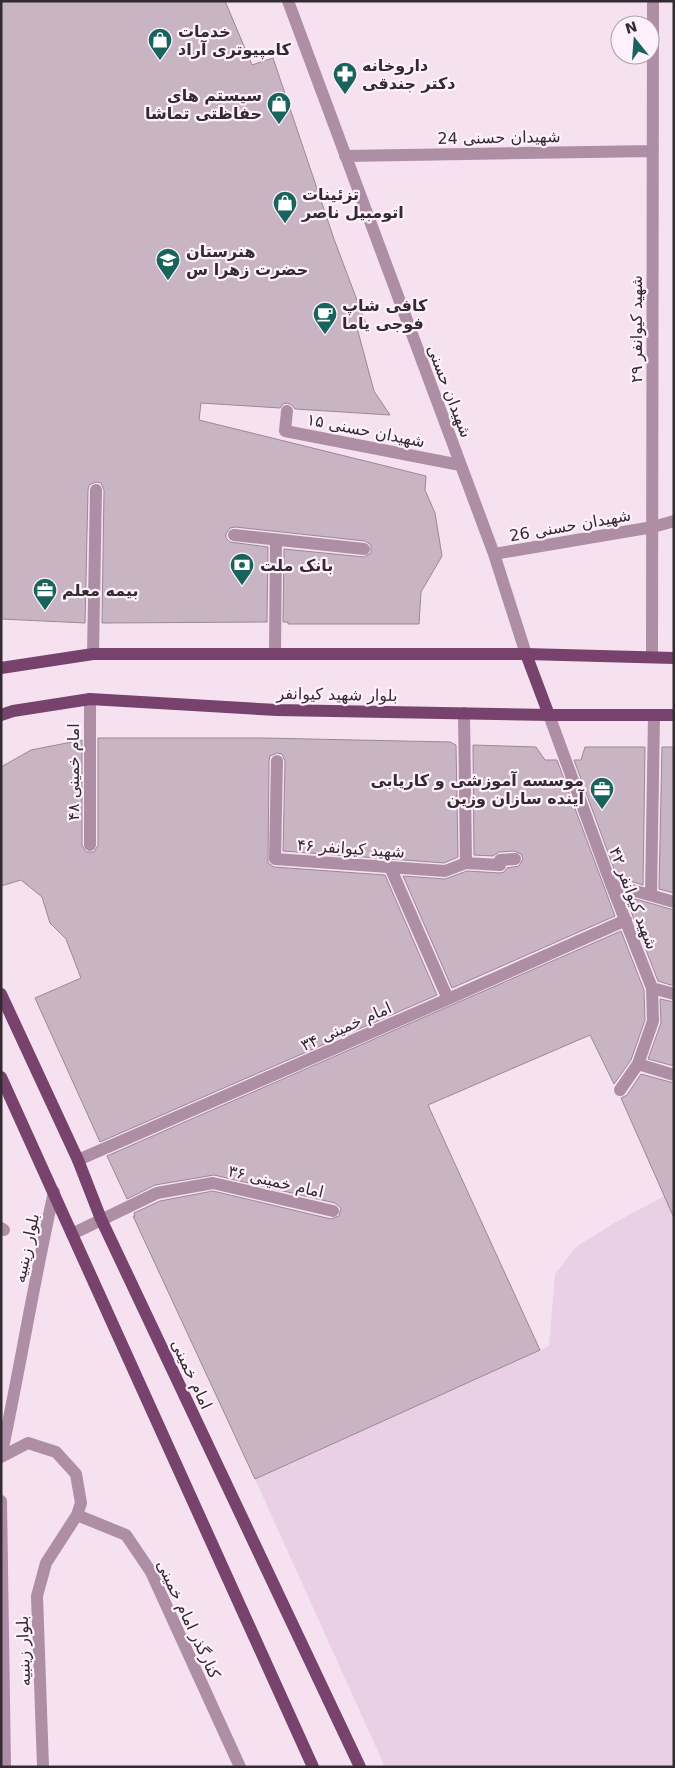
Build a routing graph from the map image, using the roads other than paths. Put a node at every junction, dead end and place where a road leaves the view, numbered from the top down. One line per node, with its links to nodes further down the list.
1 (288, 1): 4 (street, شهیدان حسنی)
2 (653, 1): 3 (street, شهید کیوانفر ۲۹)
3 (653, 151): 4 (street, شهیدان حسنی 24); 9 (street, شهید کیوانفر ۲۹)
4 (345, 156): 6 (street, شهیدان حسنی)
5 (287, 410): 6 (street, شهیدان حسنی ۱۵)
6 (460, 464): 13 (street, شهیدان حسنی)
7 (96, 490): 14 (street)
8 (674, 521): 9 (street, شهیدان حسنی 26)
9 (653, 527): 13 (street, شهیدان حسنی 26); 17 (street, شهید کیوانفر ۲۹)
10 (234, 535): 11 (street)
11 (276, 540): 12 (street); 15 (street)
12 (364, 549)
13 (494, 554): 16 (street, شهیدان حسنی)
14 (93, 654): 15 (main road); 19 (main road)
15 (275, 654): 16 (main road)
16 (526, 654): 17 (main road); 23 (main road)
17 (652, 657): 18 (main road)
18 (674, 658)
19 (1, 668)
20 (90, 699): 21 (main road, بلوار شهید کیوانفر); 22 (main road, بلوار شهید کیوانفر); 28 (street, امام خمینی ۴۸)
21 (7, 713): 26 (main road)
22 (464, 713): 23 (main road, بلوار شهید کیوانفر); 30 (street)
23 (549, 715): 24 (main road, بلوار شهید کیوانفر); 32 (street, شهید کیوانفر ۴۲)
24 (654, 715): 25 (main road, بلوار شهید کیوانفر); 33 (street)
25 (674, 715)
26 (1, 722)
27 (277, 761): 31 (street, شهید کیوانفر ۴۶)
28 (90, 845)
29 (515, 860): 30 (street, شهید کیوانفر ۴۶)
30 (466, 863): 31 (street, شهید کیوانفر ۴۶)
31 (390, 867): 39 (street)
32 (611, 884): 33 (street); 35 (street, شهید کیوانفر ۴۲)
33 (651, 895): 34 (street)
34 (674, 902)
35 (626, 920): 36 (street, شهید کیوانفر ۴۲); 39 (street, امام خمینی ۳۴)
36 (652, 988): 38 (street); 40 (street, شهید کیوانفر ۴۲)
37 (1, 994): 44 (main road, امام خمینی)
38 (674, 994)
39 (448, 999): 44 (street, امام خمینی ۳۴)
40 (638, 1064): 41 (street); 43 (street, شهید کیوانفر ۴۲)
41 (674, 1075)
42 (1, 1077): 45 (main road)
43 (620, 1090)
44 (78, 1160): 47 (main road, امام خمینی)
45 (54, 1192): 48 (main road); 49 (street, بلوار زینبیه)
46 (333, 1211): 47 (street, امام خمینی ۳۶)
47 (101, 1219): 48 (street, امام خمینی ۳۶); 56 (main road, امام خمینی)
48 (72, 1234): 55 (main road)
49 (1, 1457): 51 (street)
50 (1, 1501): 52 (street, بلوار زینبیه)
51 (77, 1515): 53 (street, بلوار زینبیه); 54 (street, کنارگذر امام خمینی)
52 (4, 1767)
53 (43, 1767)
54 (240, 1767)
55 (312, 1767)
56 (360, 1767)

